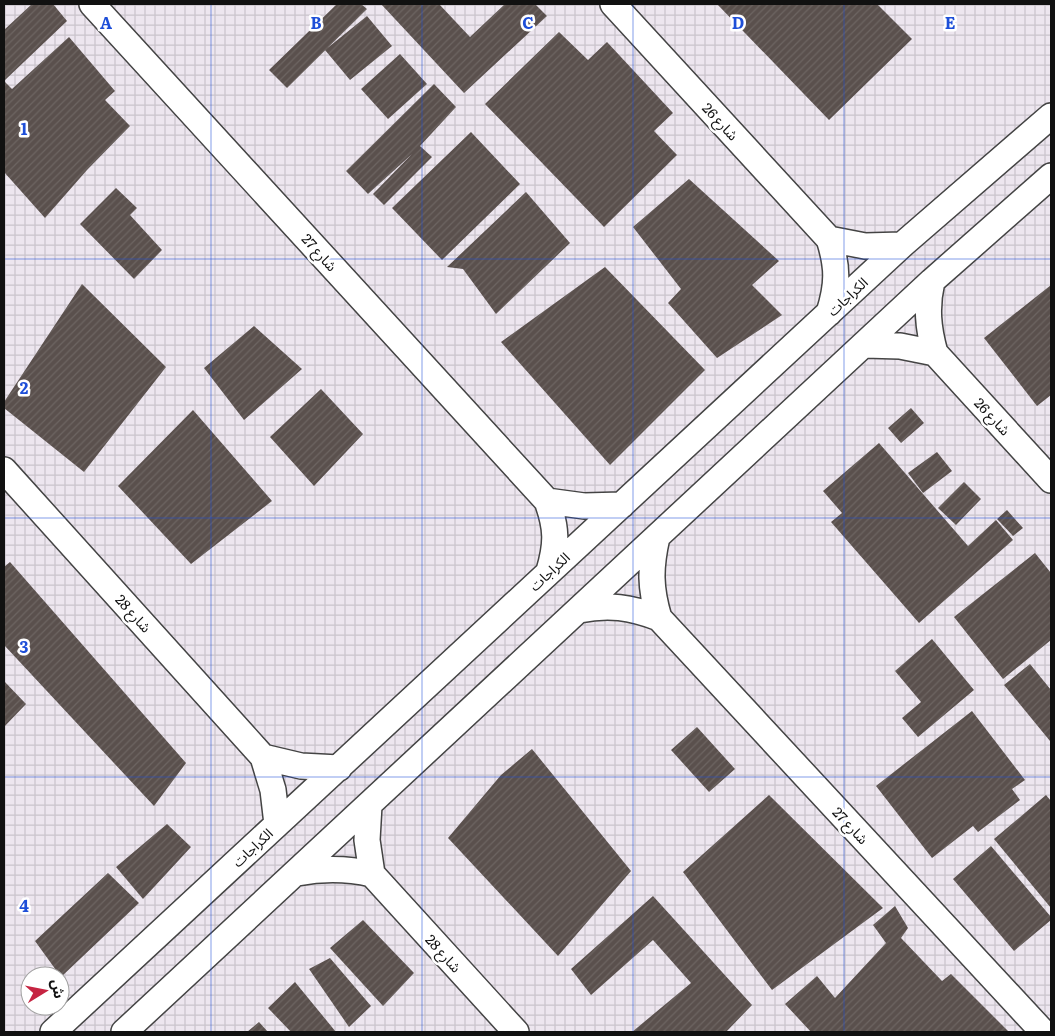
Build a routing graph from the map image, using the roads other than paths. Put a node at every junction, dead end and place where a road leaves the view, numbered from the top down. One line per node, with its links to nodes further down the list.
1 (92, 4): 13 (street, شارع 27)
2 (613, 4): 5 (street, شارع 26)
3 (1051, 116): 6 (street, الكراجات)
4 (1051, 176): 7 (street)
5 (829, 239): 6 (street); 8 (street, شارع 26)
6 (902, 245): 8 (street, الكراجات)
7 (932, 281): 9 (street); 10 (street, شارع 26)
8 (829, 312): 14 (street, الكراجات)
9 (865, 345): 10 (street); 15 (street)
10 (935, 353): 12 (street, شارع 26)
11 (4, 470): 19 (street, شارع 28)
12 (1051, 480)
13 (547, 501): 14 (street); 16 (street, شارع 27)
14 (622, 505): 16 (street, الكراجات)
15 (657, 537): 17 (street); 18 (street, شارع 27)
16 (549, 571): 20 (street, الكراجات)
17 (578, 610): 18 (street, شارع 27); 21 (street)
18 (659, 618): 28 (street, شارع 27)
19 (263, 757): 20 (street); 22 (street, شارع 28)
20 (339, 768): 22 (street, الكراجات)
21 (369, 805): 23 (street); 24 (street)
22 (276, 824): 25 (street, الكراجات)
23 (297, 873): 24 (street); 26 (street)
24 (372, 874): 27 (street, شارع 28)
25 (53, 1032)
26 (124, 1032)
27 (516, 1032)
28 (1043, 1032)

